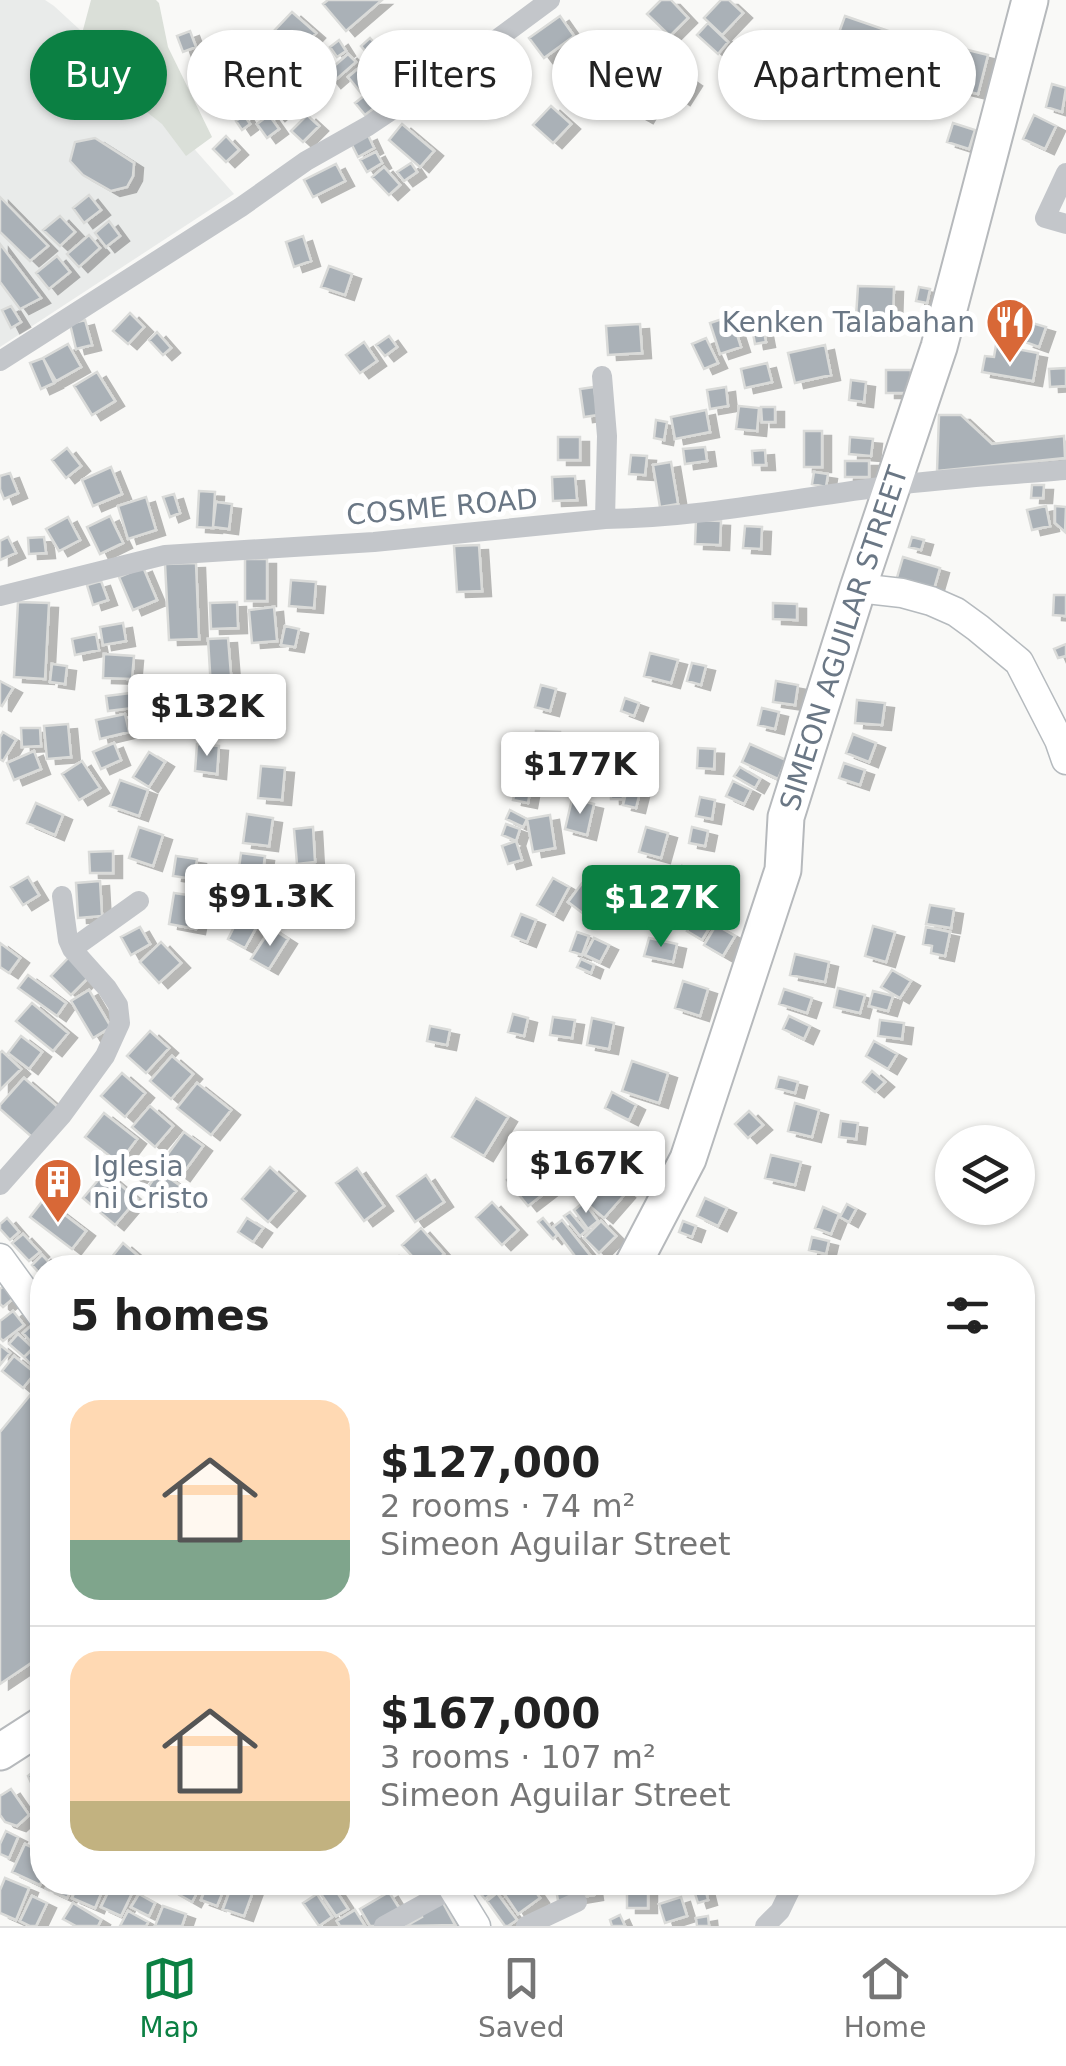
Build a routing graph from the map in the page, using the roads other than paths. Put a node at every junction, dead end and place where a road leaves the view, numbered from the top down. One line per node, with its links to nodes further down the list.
1 (550, 0): 5 (street)
2 (1030, 0): 8 (highway, SIMEON AGUILAR STREET)
3 (1066, 173): 4 (street)
4 (1066, 224)
5 (6, 356)
6 (602, 376): 9 (street)
7 (1066, 470): 8 (street, COSME ROAD)
8 (892, 486): 9 (street, COSME ROAD); 10 (highway, SIMEON AGUILAR STREET)
9 (604, 518): 11 (street, COSME ROAD)
10 (858, 588): 12 (main road); 17 (highway, SIMEON AGUILAR STREET)
11 (0, 596)
12 (1066, 760)
13 (62, 896): 15 (street)
14 (139, 901): 15 (street)
15 (72, 949): 16 (street)
16 (0, 1185)
17 (639, 1255)
18 (0, 1258): 19 (main road)
19 (30, 1299)
20 (30, 1733): 21 (highway)
21 (0, 1752)
22 (435, 1895): 26 (street)
23 (457, 1895): 27 (main road)
24 (788, 1895): 29 (street)
25 (577, 1902): 28 (street)
26 (384, 1926)
27 (476, 1926)
28 (526, 1926)
29 (764, 1926)

